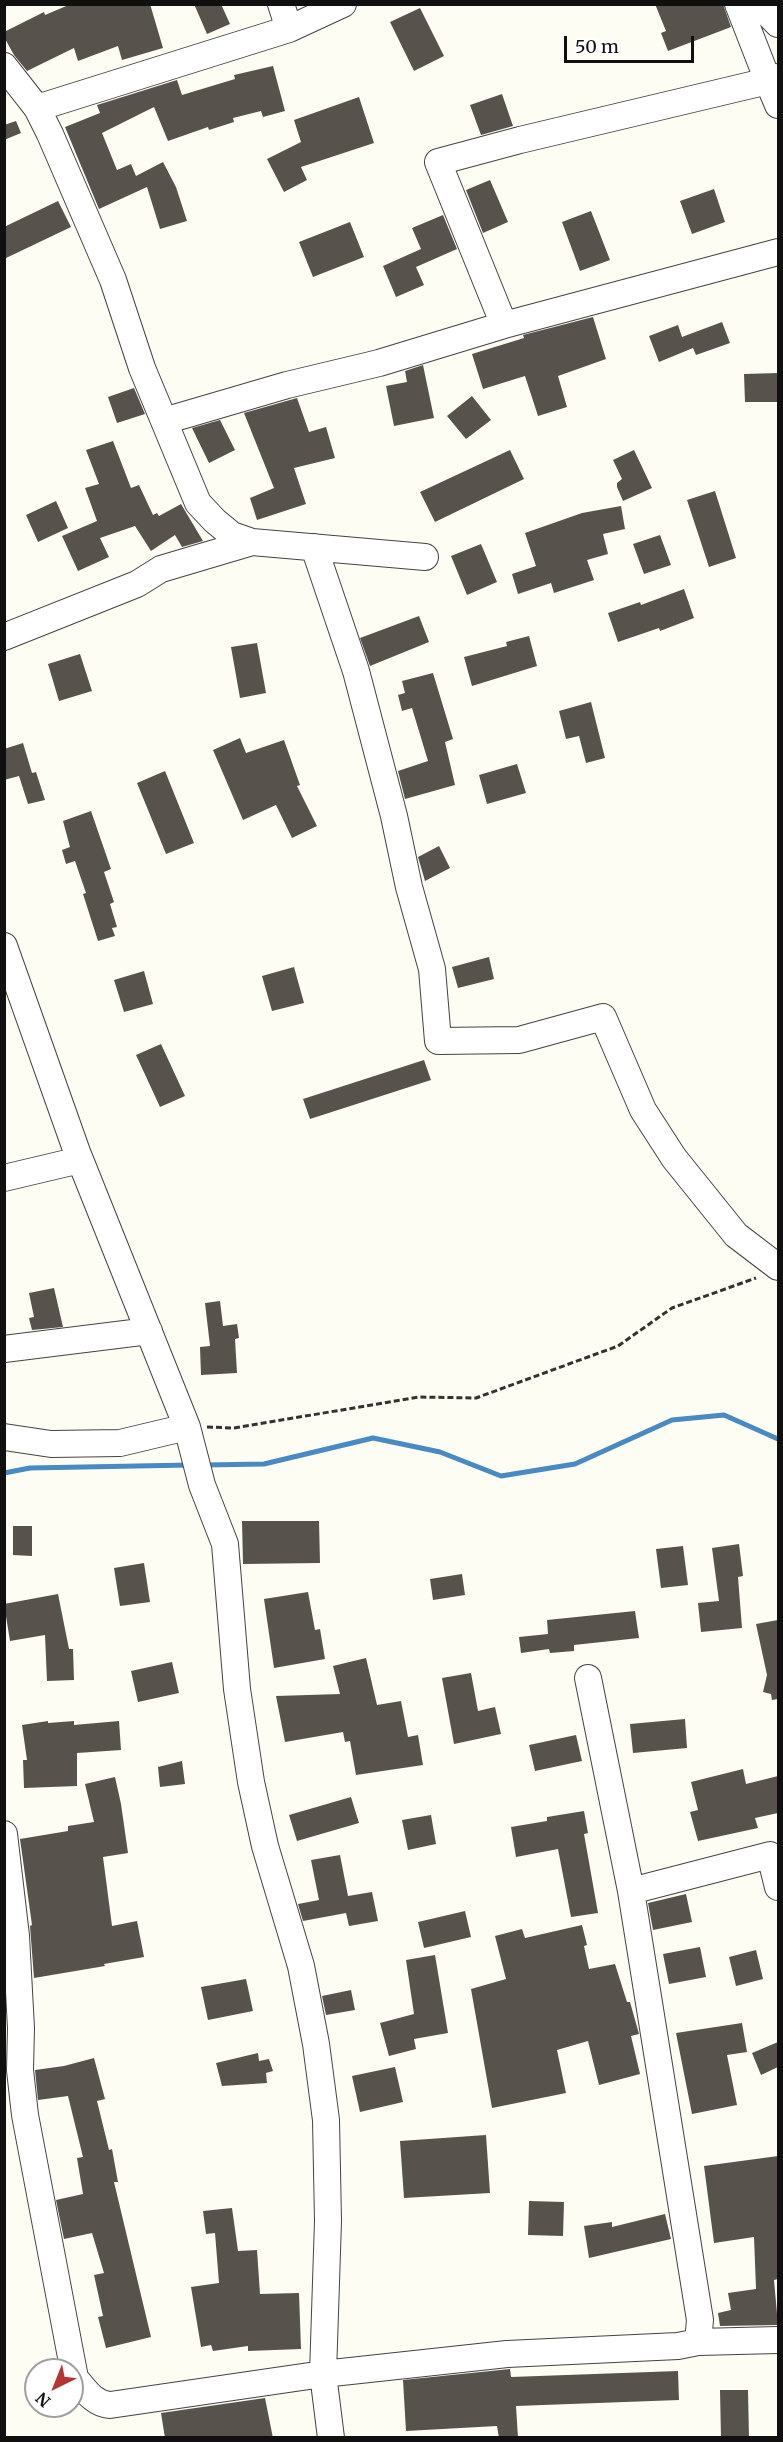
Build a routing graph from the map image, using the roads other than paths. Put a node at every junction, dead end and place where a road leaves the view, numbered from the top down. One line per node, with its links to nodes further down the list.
1 (280, 4): 6 (street)
2 (343, 4): 6 (street)
3 (738, 4): 8 (street)
4 (758, 4): 5 (street)
5 (778, 24)
6 (290, 29): 10 (street)
7 (4, 66): 10 (street)
8 (773, 79): 9 (street); 12 (street)
9 (778, 105)
10 (37, 108): 13 (street)
11 (778, 252): 12 (street)
12 (504, 325): 13 (street)
13 (164, 421): 14 (street)
14 (252, 542): 15 (street); 17 (street)
15 (314, 547): 16 (street); 22 (street)
16 (425, 557)
17 (4, 637)
18 (4, 945): 19 (street)
19 (13, 998): 20 (street)
20 (80, 1160): 21 (street); 23 (street)
21 (4, 1178)
22 (768, 1273)
23 (149, 1331): 24 (street); 25 (street)
24 (4, 1349)
25 (187, 1427): 26 (street); 33 (street)
26 (4, 1437)
27 (588, 1678): 30 (street)
28 (4, 1834): 33 (street)
29 (778, 1887): 30 (street)
30 (631, 1891): 32 (street)
31 (778, 2340): 32 (street)
32 (698, 2342): 33 (street)
33 (323, 2374): 34 (street)
34 (331, 2438)

